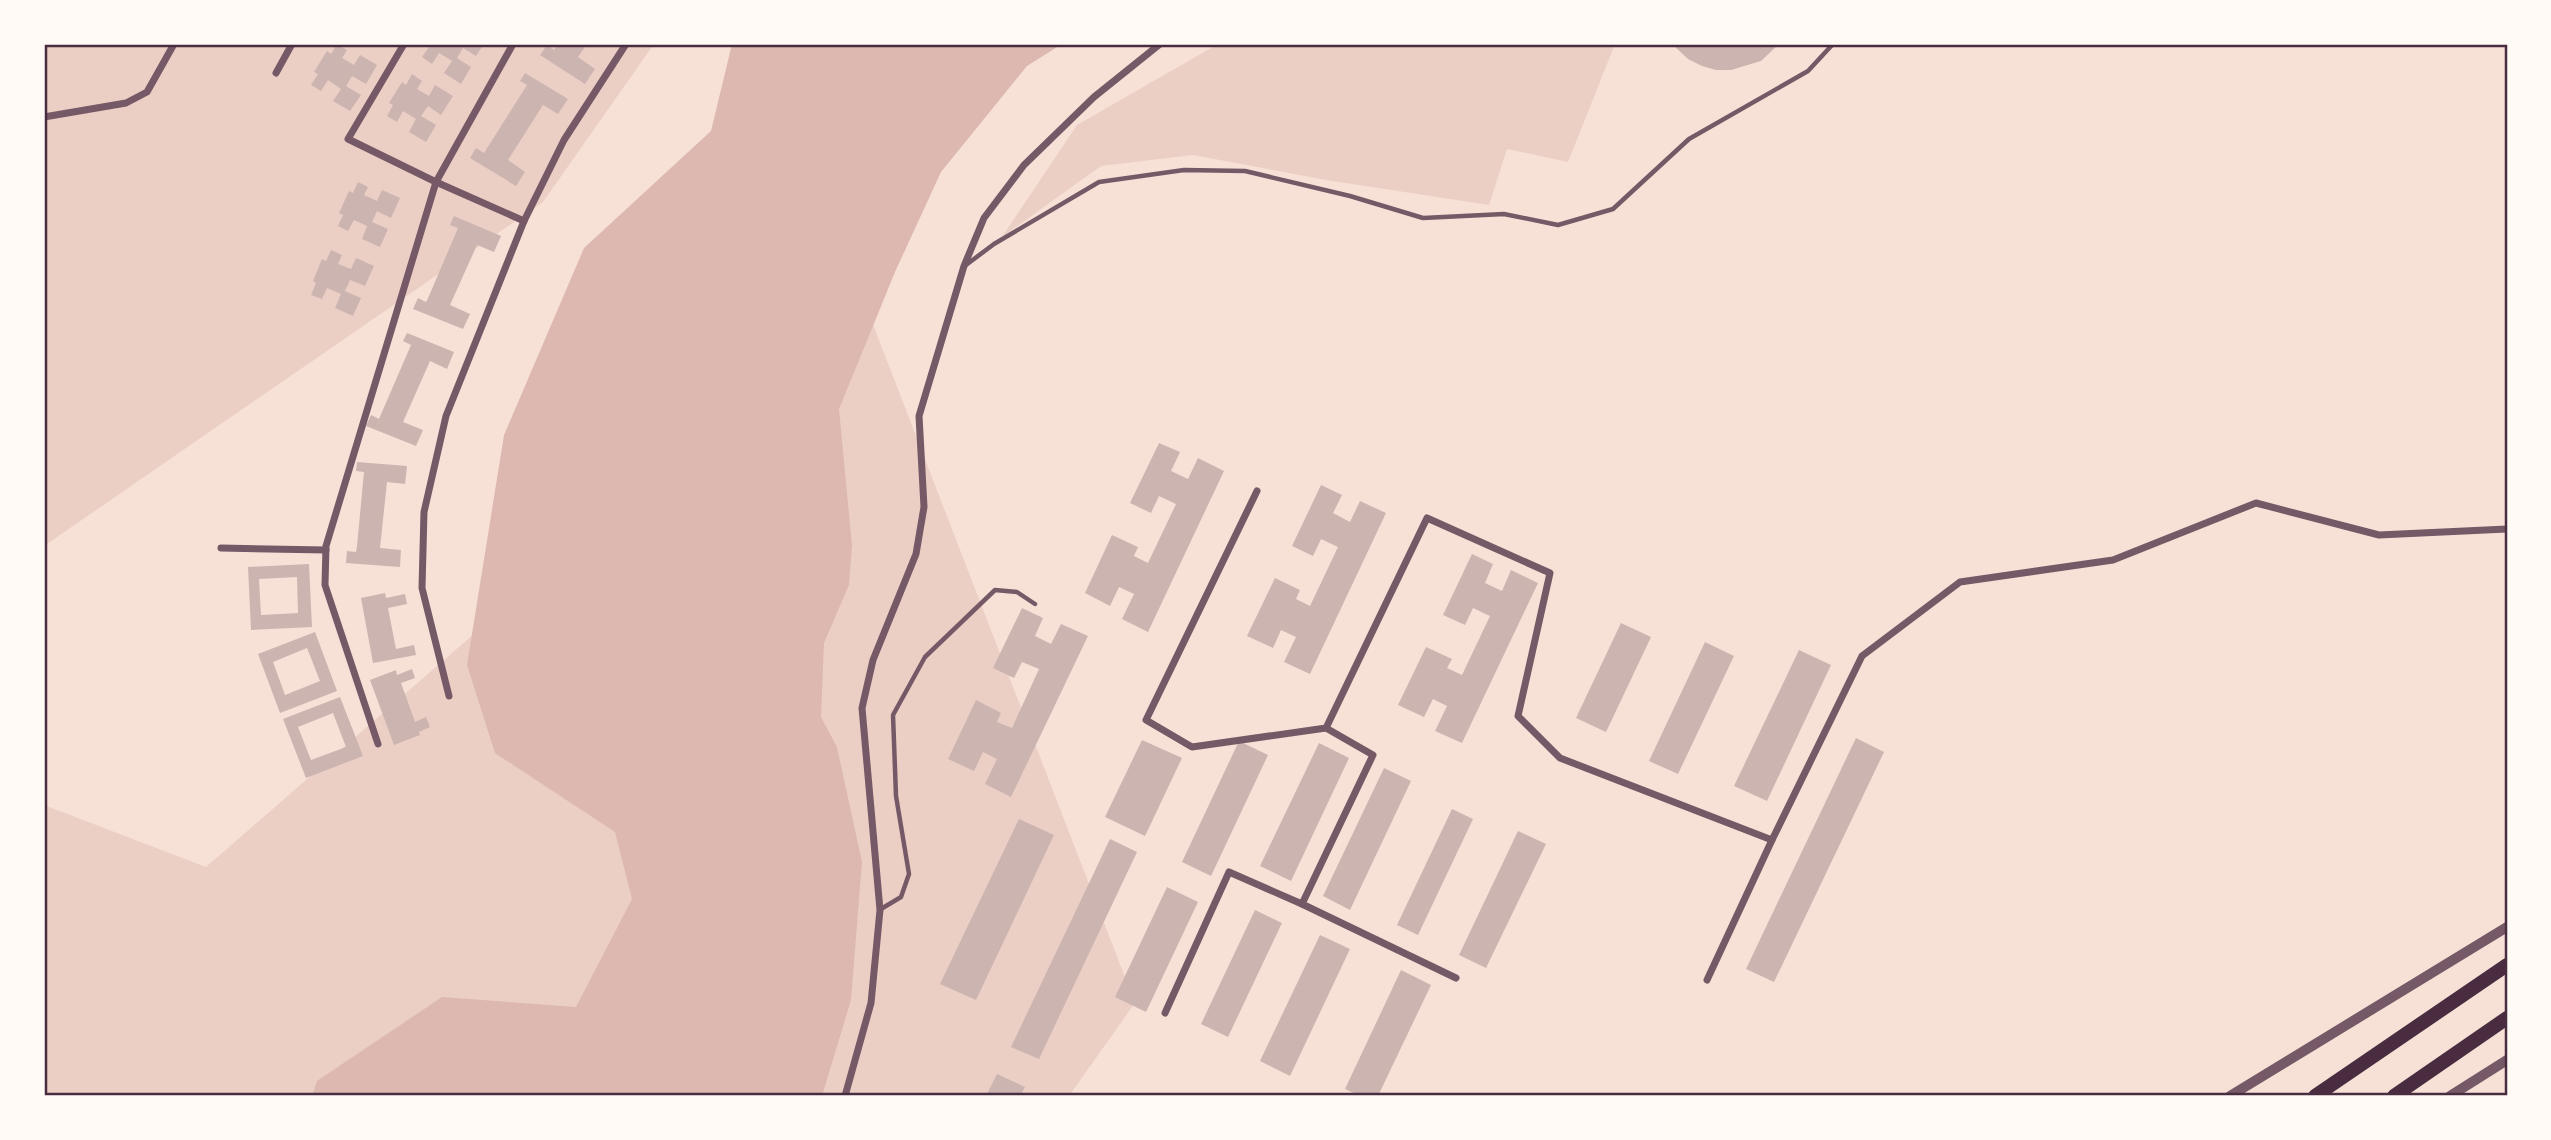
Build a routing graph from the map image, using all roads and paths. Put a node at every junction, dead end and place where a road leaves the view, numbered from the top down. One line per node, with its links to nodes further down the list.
1 (174, 44): 9 (street)
2 (292, 44): 8 (street)
3 (404, 44): 10 (street)
4 (513, 44): 10 (street)
5 (626, 44): 11 (street)
6 (1160, 44): 12 (street)
7 (1833, 44): 12 (lane)
8 (276, 73)
9 (44, 117)
10 (436, 182): 11 (street); 16 (street)
11 (524, 221): 18 (street)
12 (964, 266): 23 (street)
13 (1258, 491): 19 (street)
14 (2507, 529): 21 (street)
15 (220, 548): 16 (street)
16 (326, 550): 20 (street)
17 (1035, 604): 23 (lane)
18 (449, 696)
19 (1326, 728): 21 (street); 22 (street)
20 (378, 744)
21 (1772, 840): 27 (street)
22 (1302, 904): 26 (street); 28 (street)
23 (880, 909): 31 (street)
24 (2507, 927): 32 (street)
25 (2507, 965): 33 (highway)
26 (1456, 978)
27 (1707, 980)
28 (1165, 1013)
29 (2507, 1018): 34 (highway)
30 (2507, 1060): 35 (street)
31 (845, 1096)
32 (2230, 1096)
33 (2315, 1096)
34 (2394, 1096)
35 (2450, 1096)

